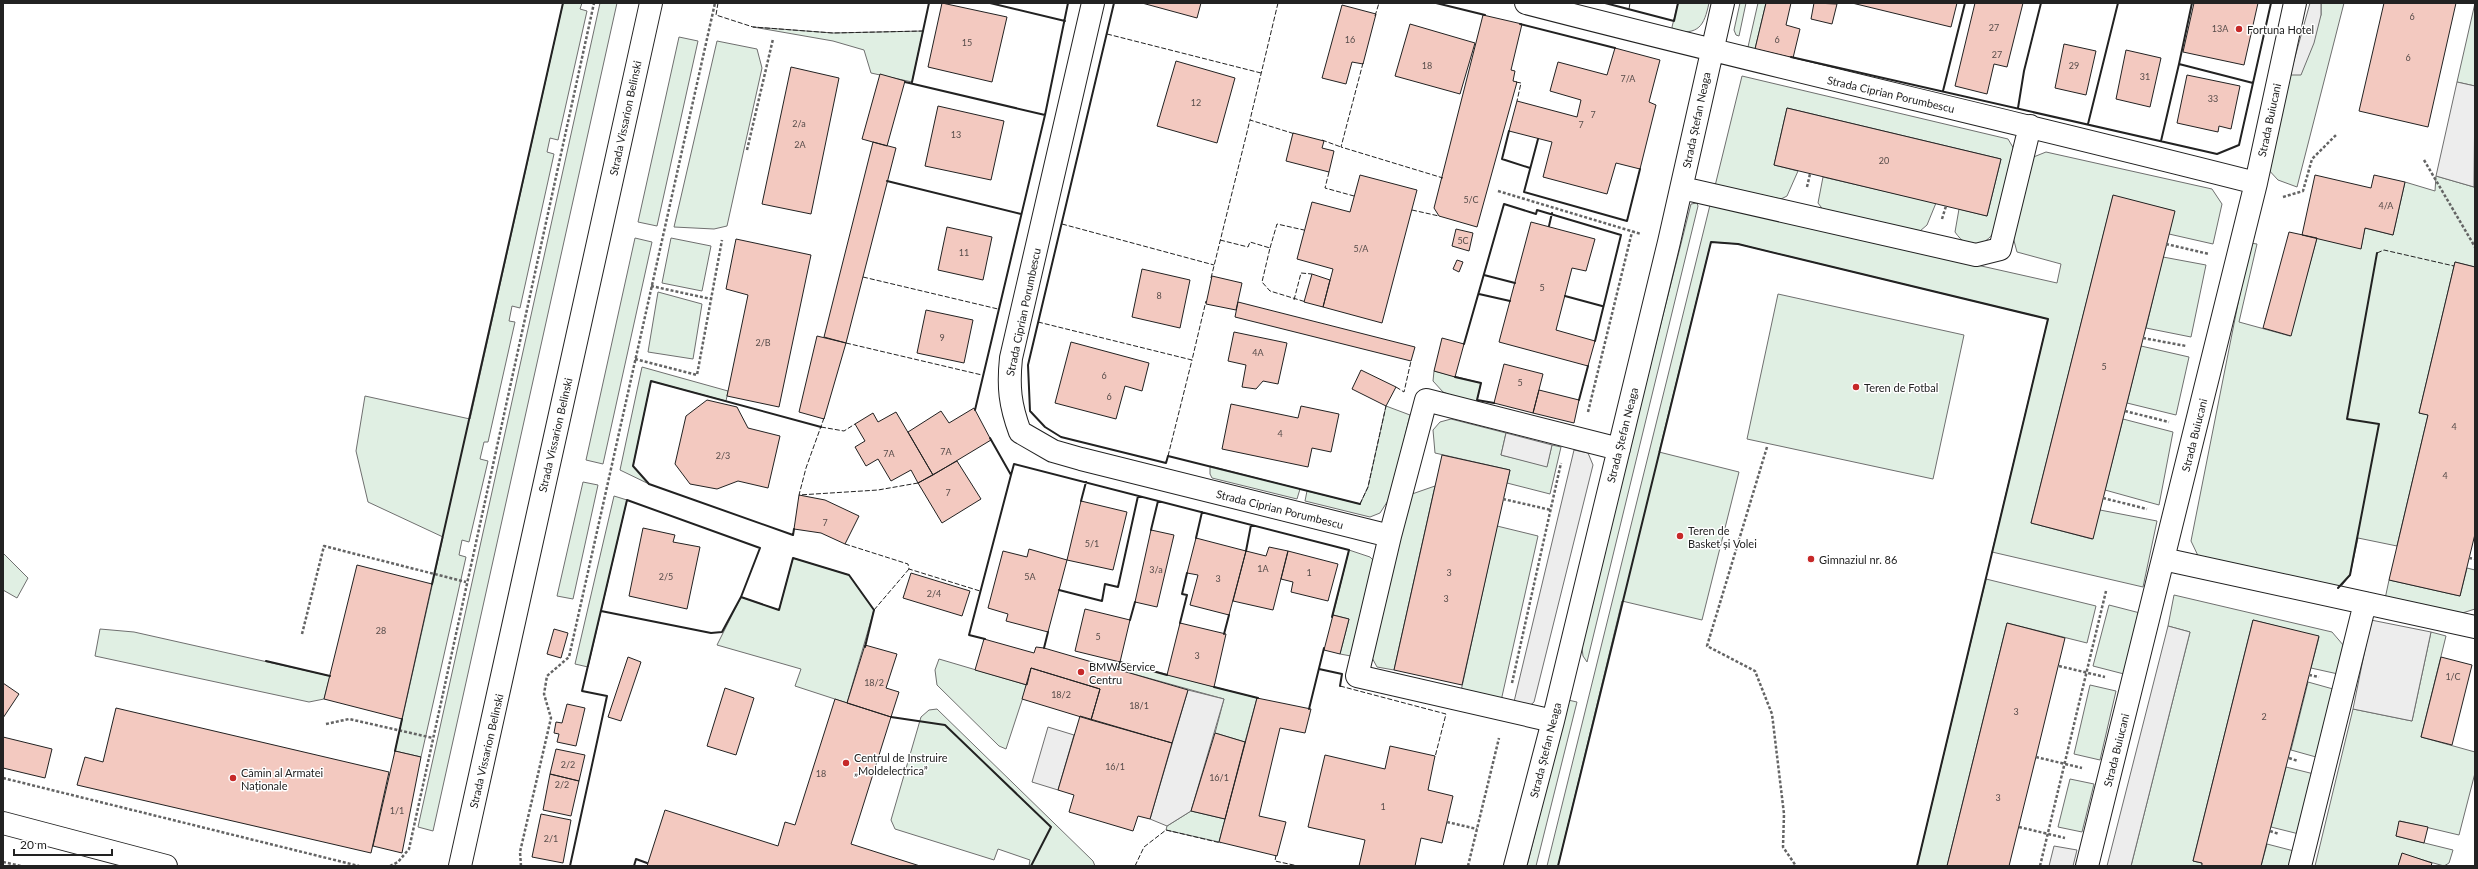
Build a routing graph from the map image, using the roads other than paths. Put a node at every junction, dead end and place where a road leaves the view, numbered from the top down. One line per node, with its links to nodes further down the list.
1 (651, 3): 18 (street, Strada Vissarion Belinski)
2 (1093, 3): 11 (street, Strada Ciprian Porumbescu)
3 (1526, 3): 6 (street, Strada Ciprian Porumbescu)
4 (1723, 3): 6 (street, Strada Ștefan Neaga)
5 (2295, 3): 8 (street, Strada Buiucani)
6 (1711, 51): 7 (street, Strada Ciprian Porumbescu); 9 (street, Strada Ștefan Neaga)
7 (2030, 126): 8 (street, Strada Ciprian Porumbescu); 9 (street)
8 (2256, 183): 12 (street, Strada Buiucani)
9 (1682, 188): 10 (street, Strada Ștefan Neaga)
10 (1619, 449): 11 (street); 15 (street, Strada Ștefan Neaga)
11 (1390, 536): 15 (street)
12 (2163, 559): 13 (street); 20 (street, Strada Buiucani)
13 (2365, 603): 14 (street); 21 (street)
14 (2475, 627)
15 (1553, 721): 19 (street, Strada Ștefan Neaga)
16 (3, 823): 17 (street)
17 (166, 866)
18 (460, 866)
19 (1515, 866)
20 (2087, 866)
21 (2300, 866)

